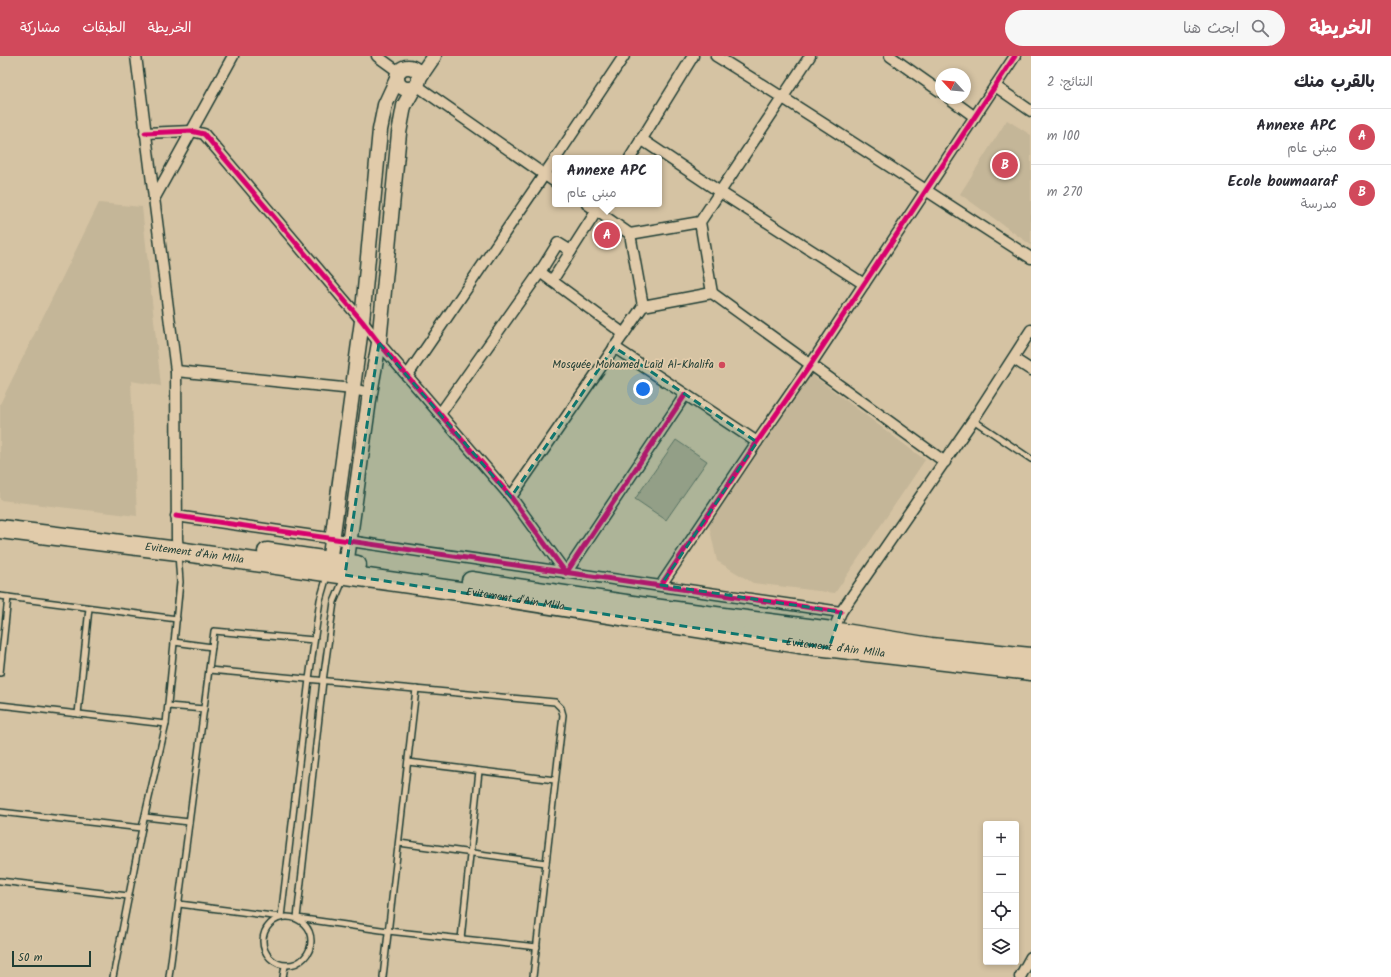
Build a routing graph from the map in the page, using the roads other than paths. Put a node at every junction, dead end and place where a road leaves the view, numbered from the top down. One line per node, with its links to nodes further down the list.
1 (136, 56): 21 (street)
2 (233, 56): 20 (street)
3 (377, 56): 12 (street)
4 (414, 56): 12 (street)
5 (434, 56): 13 (street)
6 (624, 56): 23 (street)
7 (693, 56): 22 (street)
8 (716, 56): 16 (street)
9 (810, 56): 16 (street)
10 (890, 56): 15 (street)
11 (1015, 56): 14 (street)
12 (401, 73): 13 (street); 41 (street)
13 (416, 84): 26 (street); 44 (street)
14 (995, 86): 18 (street); 19 (street)
15 (935, 88)
16 (783, 97): 28 (street); 29 (street)
17 (957, 104): 19 (street)
18 (1031, 111)
19 (975, 117): 28 (street)
20 (191, 130): 21 (street); 30 (street); 41 (street)
21 (145, 133): 30 (street)
22 (642, 139): 24 (street); 29 (street)
23 (557, 155)
24 (632, 155)
25 (552, 163): 26 (street)
26 (545, 175): 27 (street); 50 (street)
27 (552, 180)
28 (926, 191): 35 (street); 38 (street)
29 (720, 192): 32 (street); 38 (street)
30 (154, 199): 49 (street)
31 (599, 208): 33 (street); 34 (street)
32 (700, 222): 33 (street); 39 (street)
33 (630, 234): 40 (street)
34 (571, 251): 36 (street); 37 (street)
35 (1031, 258)
36 (540, 272): 37 (street); 54 (street)
37 (552, 281): 43 (street)
38 (864, 284): 47 (street)
39 (712, 293): 40 (street); 47 (street)
40 (643, 306): 43 (street)
41 (362, 321): 44 (street); 51 (street)
42 (1031, 330): 46 (street)
43 (624, 334): 45 (street)
44 (379, 343): 50 (street); 52 (street)
45 (614, 347): 53 (street); 59 (street)
46 (1014, 359): 48 (street); 55 (street)
47 (811, 364): 56 (street); 58 (street)
48 (1031, 370)
49 (176, 372): 51 (street); 60 (street)
50 (407, 376): 54 (street)
51 (353, 389): 52 (street); 63 (street)
52 (370, 393): 64 (street)
53 (685, 394): 56 (street); 67 (street)
54 (440, 414): 59 (street)
55 (973, 420): 57 (lane); 58 (street)
56 (757, 442): 68 (street)
57 (1031, 459)
58 (944, 462): 72 (street)
59 (511, 497): 67 (street)
60 (176, 516): 63 (street); 65 (street)
61 (0, 517): 65 (highway, Evitement d'Ain Mlila)
62 (0, 529): 65 (highway, Evitement d'Ain Mlila)
63 (333, 539): 64 (street); 66 (street)
64 (350, 541): 66 (street); 67 (street)
65 (177, 545): 66 (highway, Evitement d'Ain Mlila); 73 (lane)
66 (337, 568): 74 (lane); 75 (highway, Evitement d'Ain Mlila); 83 (lane)
67 (566, 573): 68 (street)
68 (661, 585): 72 (street)
69 (0, 596): 70 (lane)
70 (8, 597): 71 (lane); 81 (lane)
71 (89, 608): 73 (lane); 88 (lane)
72 (841, 612): 75 (street)
73 (176, 620): 76 (lane)
74 (314, 640): 77 (lane); 82 (lane)
75 (830, 640): 78 (highway, Evitement d'Ain Mlila); 80 (highway, Evitement d'Ain Mlila)
76 (174, 642): 77 (lane); 86 (lane)
77 (212, 647): 79 (lane)
78 (1031, 657)
79 (209, 670): 82 (lane); 87 (lane)
80 (1031, 671)
81 (0, 673)
82 (309, 679): 83 (lane); 103 (lane)
83 (323, 681): 84 (lane); 104 (lane)
84 (416, 689): 90 (lane); 92 (lane)
85 (0, 705): 88 (lane)
86 (168, 706): 87 (lane); 89 (lane)
87 (204, 709): 95 (lane)
88 (78, 714): 89 (lane)
89 (166, 724): 94 (lane)
90 (408, 762): 91 (lane); 97 (lane)
91 (479, 771): 92 (lane); 98 (lane)
92 (555, 780): 99 (lane)
93 (0, 812): 96 (lane)
94 (145, 817): 95 (lane); 96 (lane)
95 (189, 822): 102 (lane)
96 (142, 828): 101 (lane)
97 (398, 843): 98 (lane); 105 (lane)
98 (470, 853): 99 (lane); 106 (lane)
99 (546, 863): 107 (lane)
100 (0, 881): 101 (lane)
101 (128, 896): 110 (lane)
102 (179, 904): 103 (lane); 111 (lane)
103 (281, 917): 104 (lane); 109 (lane)
104 (297, 918): 105 (lane); 109 (lane)
105 (388, 931): 106 (lane); 113 (lane)
106 (461, 939): 107 (lane)
107 (537, 947): 114 (lane)
108 (1031, 957): 115 (street)
109 (285, 966): 112 (lane)
110 (113, 977)
111 (169, 977)
112 (283, 977)
113 (383, 977)
114 (533, 977)
115 (1020, 977)

